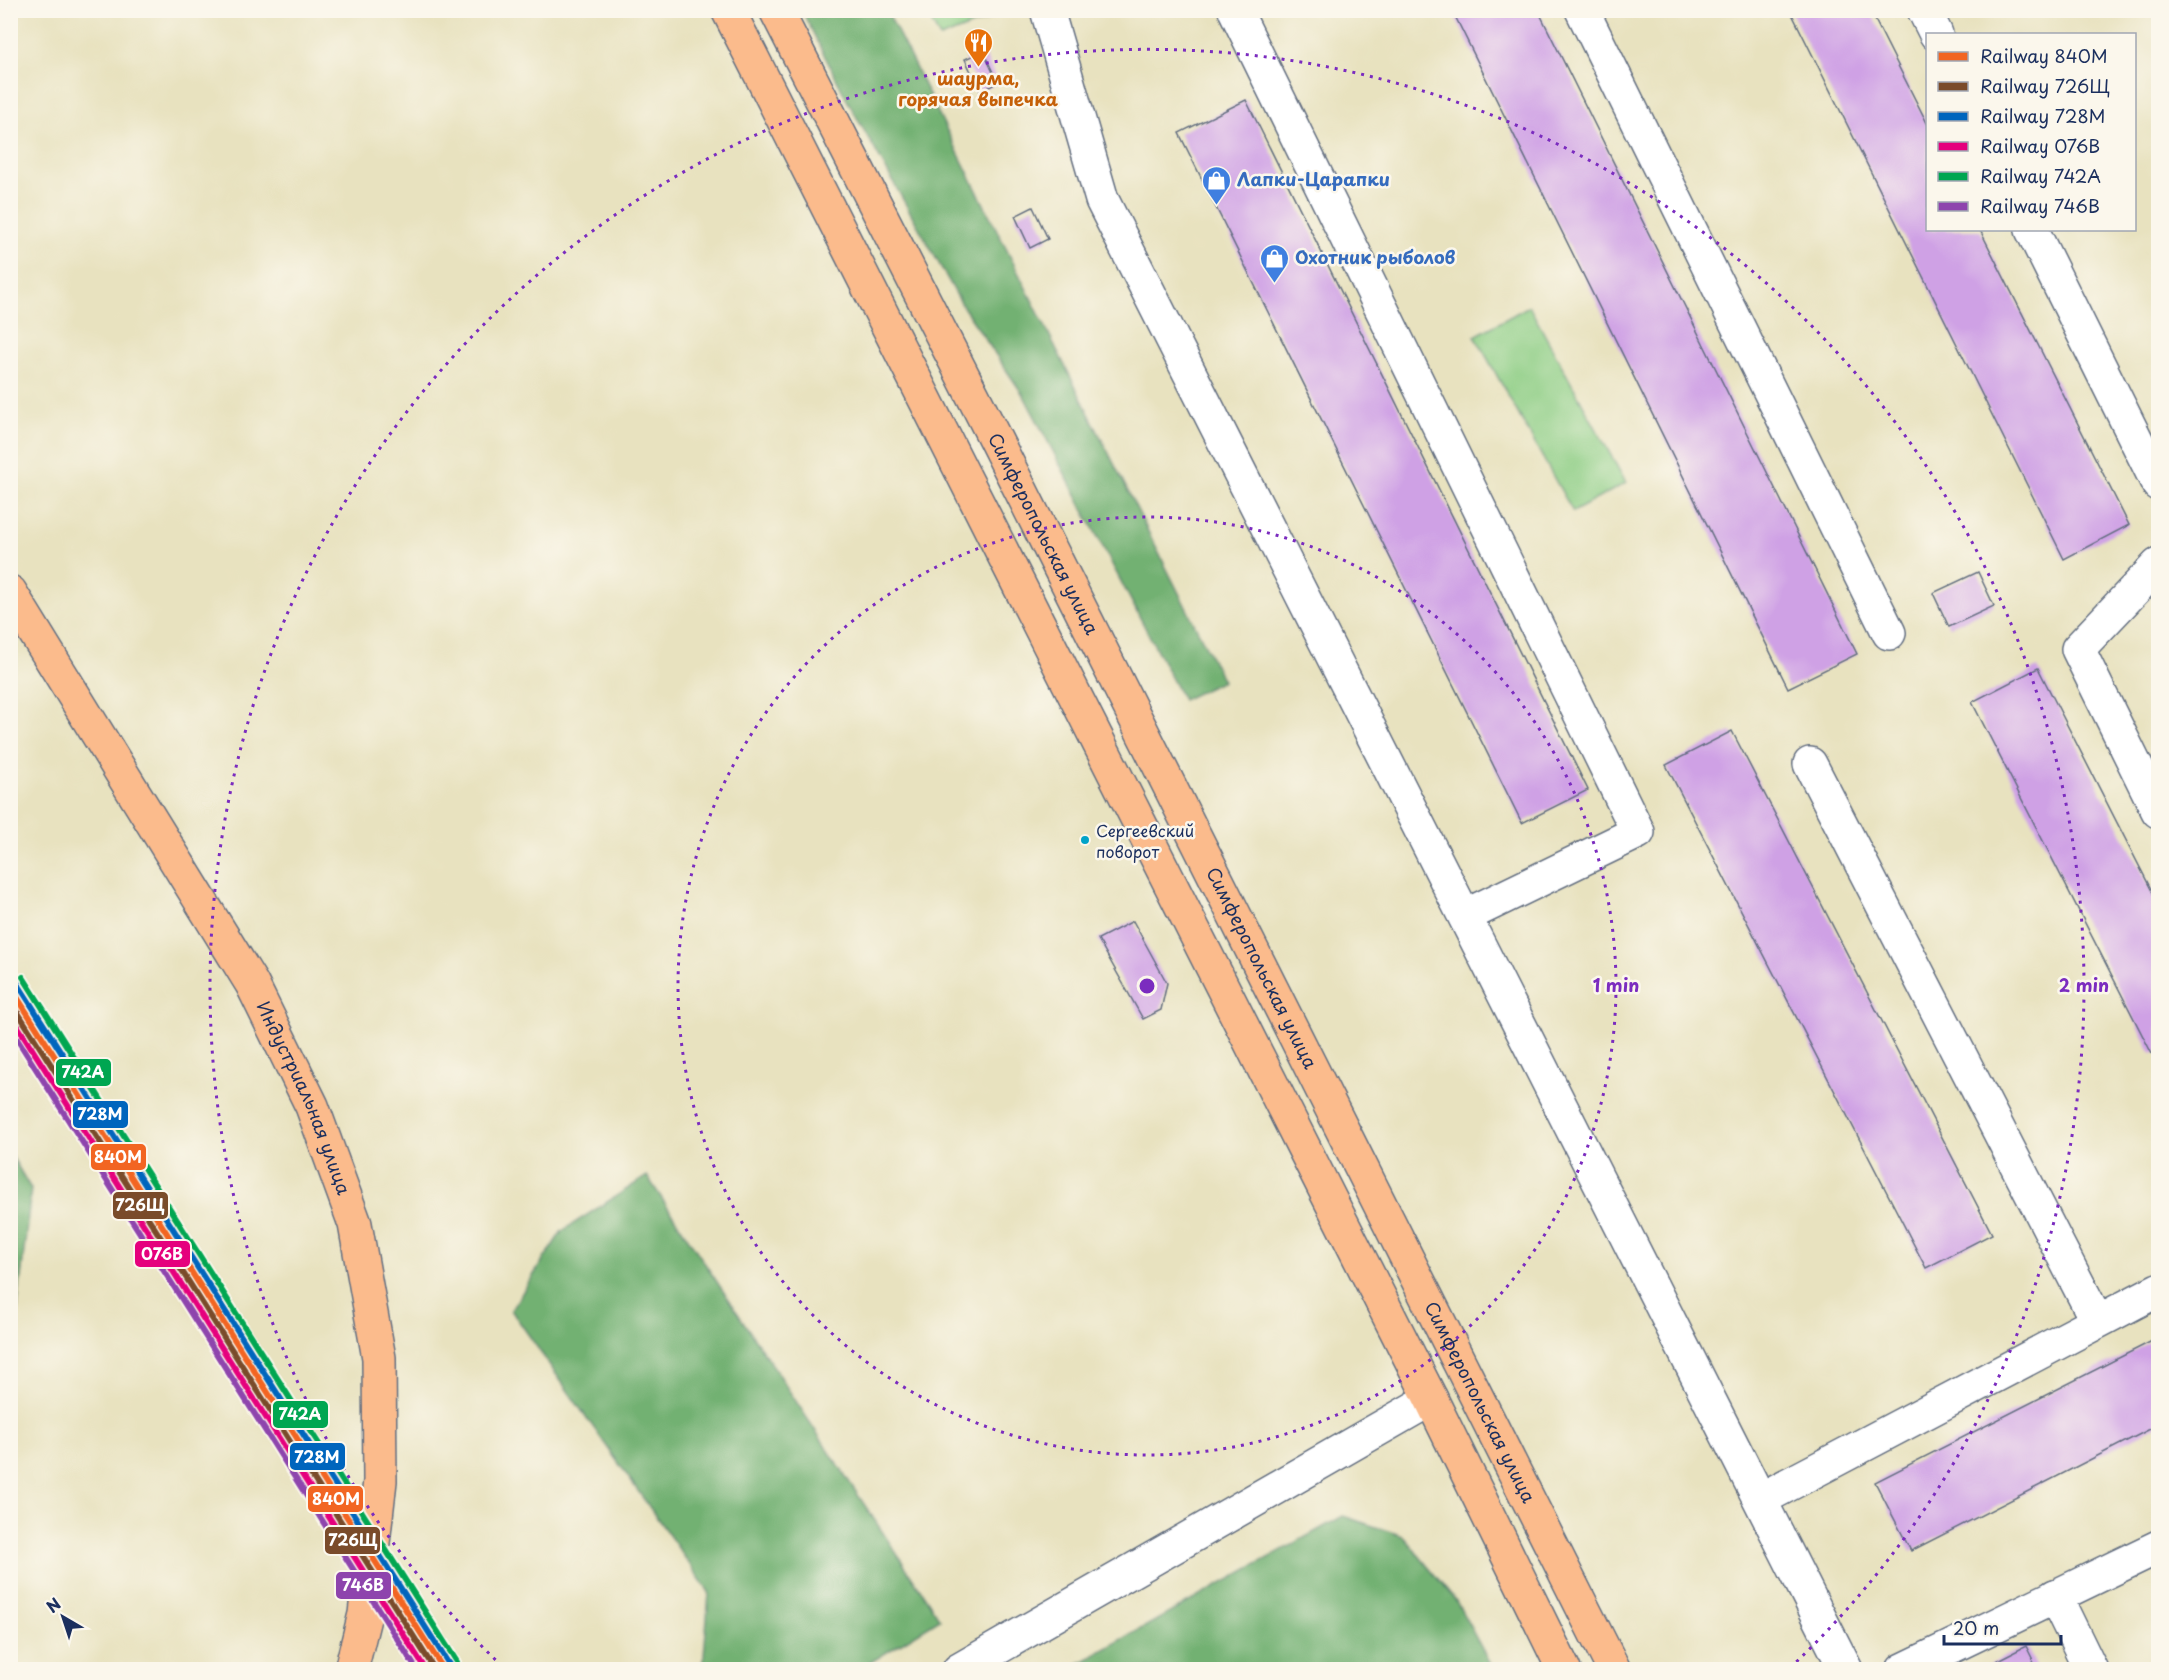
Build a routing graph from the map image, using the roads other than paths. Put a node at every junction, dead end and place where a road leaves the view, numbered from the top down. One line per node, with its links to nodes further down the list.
1 (728, 10): 18 (main road)
2 (776, 10): 25 (main road, Симферопольская улица)
3 (1235, 10): 15 (street)
4 (1582, 10): 12 (street)
5 (1924, 10): 7 (street)
6 (1056, 13): 15 (street)
7 (1936, 33)
8 (2032, 231): 9 (street)
9 (2158, 484)
10 (2158, 565): 14 (street)
11 (10, 592): 22 (main road, Индустриальная улица)
12 (1889, 633)
13 (1810, 764): 17 (street)
14 (2158, 811)
15 (1465, 916): 19 (street)
16 (2158, 1290): 17 (street)
17 (2097, 1321): 19 (street)
18 (1431, 1399): 23 (street); 24 (main road)
19 (1761, 1499): 26 (street)
20 (2158, 1547): 21 (street)
21 (2055, 1596): 27 (street); 28 (street)
22 (351, 1670)
23 (959, 1670)
24 (1564, 1670)
25 (1614, 1670)
26 (1846, 1670)
27 (1903, 1670)
28 (2091, 1670)

